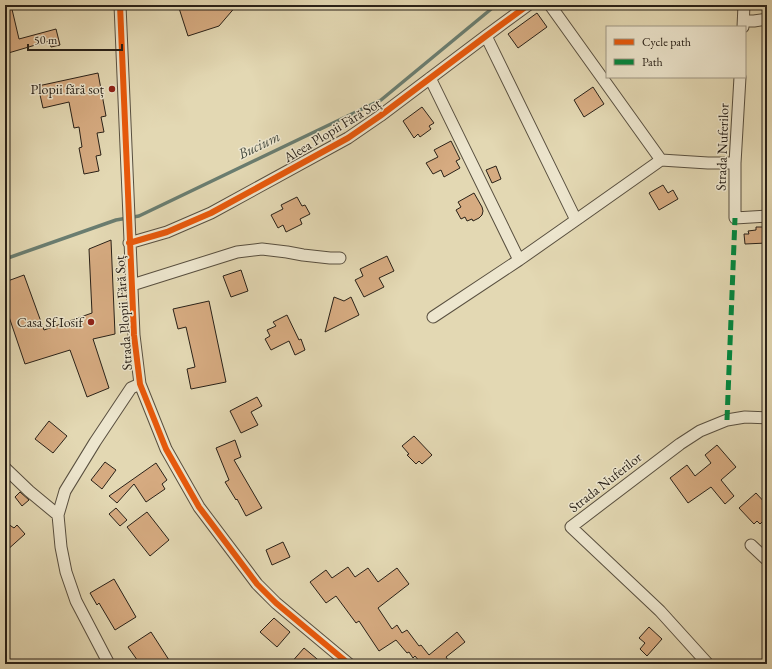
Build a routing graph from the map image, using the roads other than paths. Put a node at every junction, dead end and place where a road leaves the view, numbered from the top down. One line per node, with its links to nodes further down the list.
1 (120, 5): 14 (street, Strada Plopii Fără Soț)
2 (528, 5): 7 (street, Aleea Plopii Fără Soț)
3 (550, 5): 10 (street)
4 (744, 5): 6 (street)
5 (767, 19): 6 (street)
6 (744, 24)
7 (486, 36): 8 (street, Aleea Plopii Fără Soț); 13 (street)
8 (430, 78): 14 (street, Aleea Plopii Fără Soț); 16 (street)
9 (740, 78): 11 (street, Strada Nuferilor)
10 (661, 160): 11 (street); 13 (street)
11 (735, 163): 12 (street, Strada Nuferilor)
12 (767, 216)
13 (576, 220): 16 (street)
14 (129, 243): 17 (street, Strada Plopii Fără Soț)
15 (340, 258): 17 (street)
16 (519, 260): 18 (street)
17 (132, 285): 19 (street, Strada Plopii Fără Soț)
18 (433, 317)
19 (140, 384): 22 (street); 26 (street, Strada Plopii Fără Soț)
20 (767, 418): 27 (street, Strada Nuferilor)
21 (5, 468): 22 (street)
22 (58, 515): 25 (street)
23 (751, 545): 24 (street)
24 (767, 560)
25 (109, 664)
26 (350, 664)
27 (708, 664)

